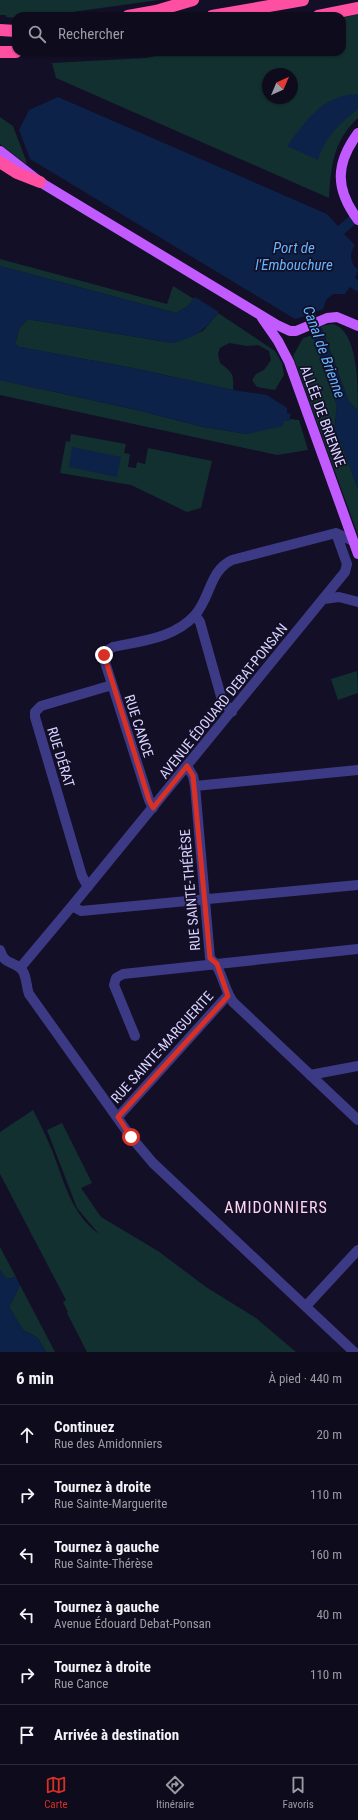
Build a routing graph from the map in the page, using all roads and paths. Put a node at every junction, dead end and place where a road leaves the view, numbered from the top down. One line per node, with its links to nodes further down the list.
1 (193, 0): 4 (highway)
2 (303, 0): 5 (highway)
3 (358, 8): 6 (highway)
4 (150, 12)
5 (235, 12)
6 (338, 12)
7 (0, 30): 8 (highway)
8 (12, 30)
9 (0, 52): 10 (highway)
10 (12, 52)
11 (358, 133): 15 (main road)
12 (0, 151): 14 (main road)
13 (0, 162): 14 (highway)
14 (40, 182): 16 (main road)
15 (358, 220)
16 (259, 314): 17 (main road); 18 (main road, ALLÉE DE BRIENNE)
17 (354, 324)
18 (344, 516): 19 (street); 20 (main road, ALLÉE DE BRIENNE)
19 (336, 533): 20 (street); 22 (street, AVENUE ÉDOUARD DEBAT-PONSAN); 24 (street)
20 (353, 541): 21 (main road, ALLÉE DE BRIENNE)
21 (358, 554)
22 (324, 599): 23 (street); 26 (street, AVENUE ÉDOUARD DEBAT-PONSAN)
23 (358, 602)
24 (195, 615): 25 (street, RUE CANCE); 26 (street)
25 (112, 685): 30 (street, RUE CANCE); 32 (street, RUE DÉRAT)
26 (232, 712): 27 (street, AVENUE ÉDOUARD DEBAT-PONSAN)
27 (187, 766): 29 (street, RUE SAINTE-THÉRÈSE); 30 (street, AVENUE ÉDOUARD DEBAT-PONSAN)
28 (358, 770): 29 (street)
29 (195, 786): 33 (street, RUE SAINTE-THÉRÈSE)
30 (153, 808): 32 (street, AVENUE ÉDOUARD DEBAT-PONSAN)
31 (358, 885): 33 (street)
32 (88, 886): 34 (street, AVENUE ÉDOUARD DEBAT-PONSAN)
33 (206, 900): 34 (street); 37 (street, RUE SAINTE-THÉRÈSE)
34 (72, 906): 38 (street, AVENUE ÉDOUARD DEBAT-PONSAN)
35 (0, 950): 38 (street)
36 (358, 950): 37 (street)
37 (217, 964): 39 (street, RUE SAINTE-THÉRÈSE); 40 (street)
38 (20, 968): 43 (street)
39 (228, 996): 42 (street, RUE SAINTE-THÉRÈSE); 43 (street, RUE SAINTE-MARGUERITE)
40 (135, 1036)
41 (358, 1066): 42 (street)
42 (310, 1075): 44 (street, RUE SAINTE-THÉRÈSE)
43 (118, 1117): 46 (street)
44 (358, 1120)
45 (358, 1250): 46 (street)
46 (306, 1306): 47 (street)
47 (354, 1348)

